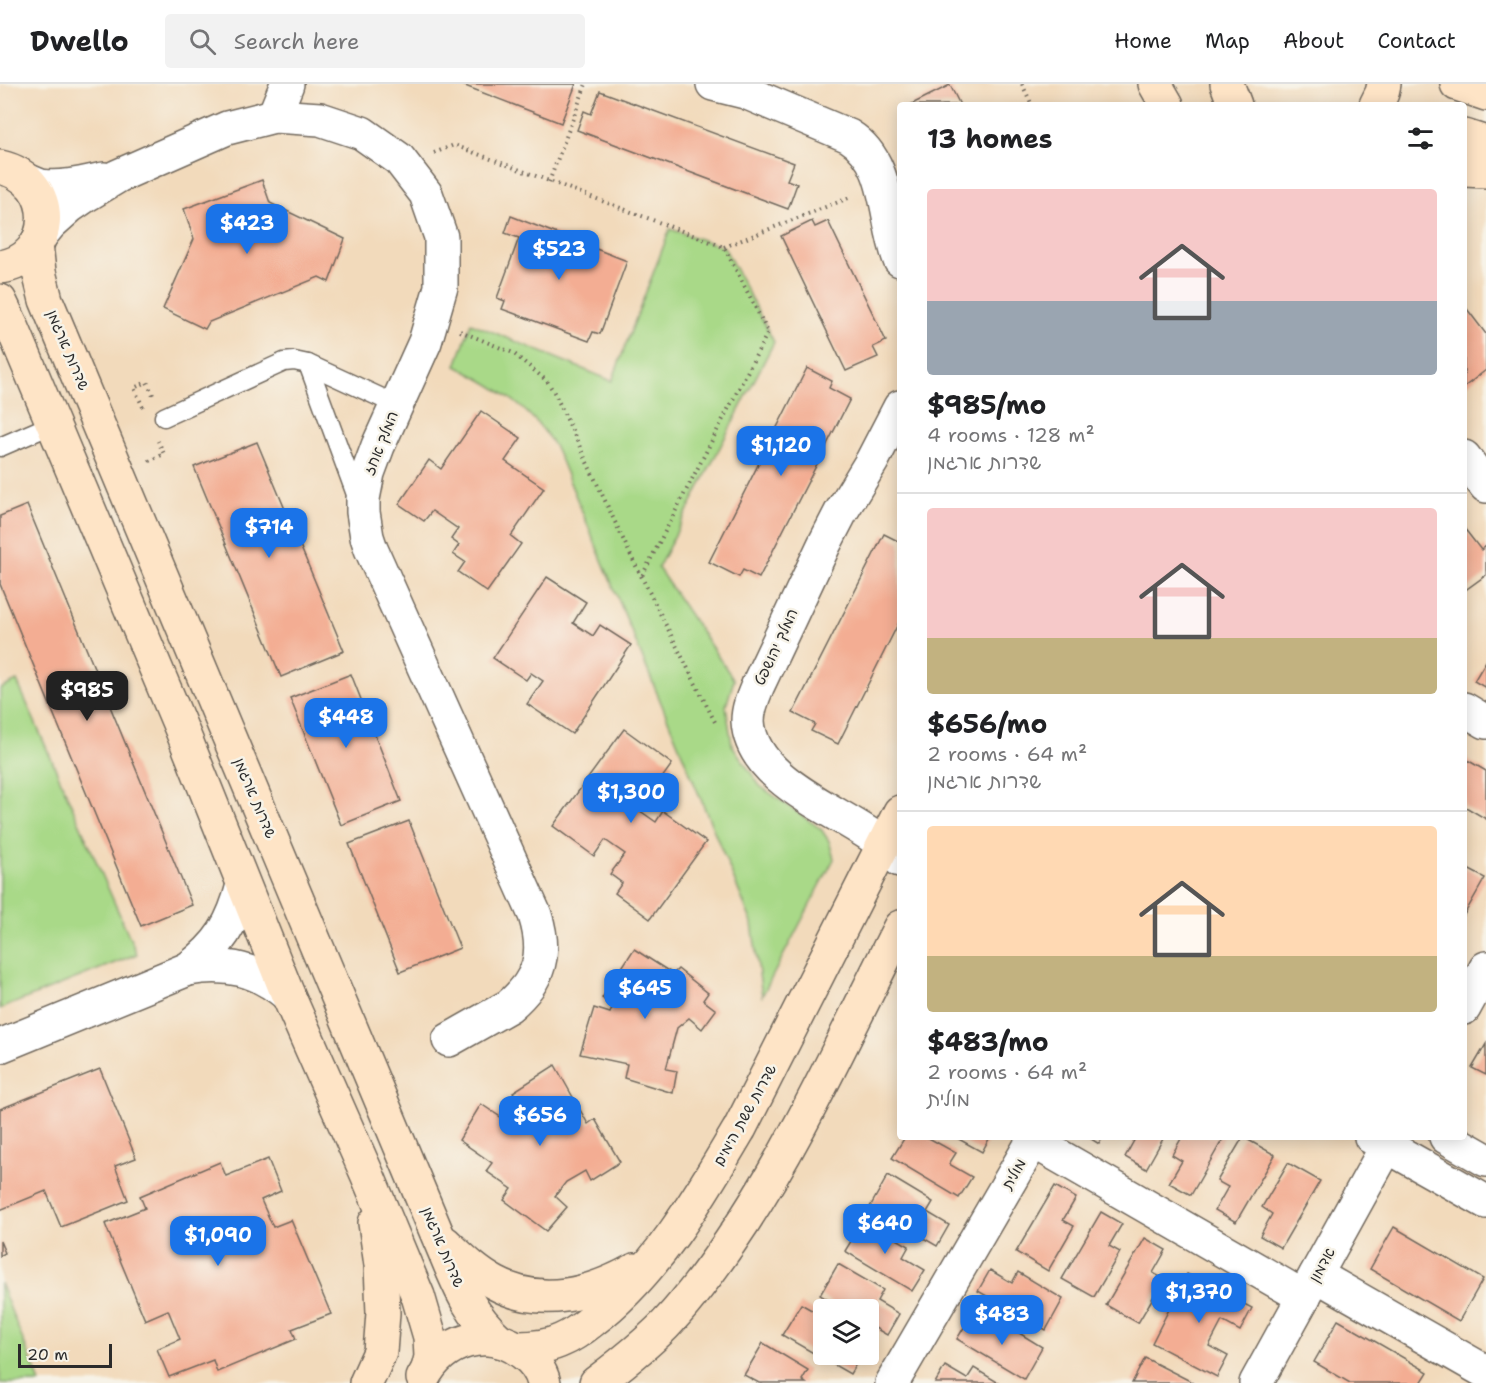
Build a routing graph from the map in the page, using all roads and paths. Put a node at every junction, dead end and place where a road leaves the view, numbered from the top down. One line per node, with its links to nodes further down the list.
1 (287, 84): 12 (street)
2 (586, 84): 21 (path)
3 (713, 84): 22 (street)
4 (1022, 84): 9 (path)
5 (1155, 84): 10 (street)
6 (1384, 84): 11 (street)
7 (1457, 84): 8 (street)
8 (1486, 94)
9 (1031, 102)
10 (1165, 102)
11 (1378, 102)
12 (274, 116): 16 (street, המלך אחז); 20 (street, המלך אחז)
13 (1467, 137): 15 (street)
14 (0, 143): 19 (street)
15 (1486, 143)
16 (406, 168): 21 (path); 28 (street, המלך אחז)
17 (1467, 170): 18 (street)
18 (1486, 171)
19 (16, 174): 20 (street, המלך אחז); 23 (street, שדרות ארגמן)
20 (118, 176): 23 (street, המלך אחז)
21 (549, 182): 25 (path)
22 (882, 184): 24 (street); 25 (path)
23 (38, 239): 26 (street); 59 (street, שדרות ארגמן)
24 (897, 246)
25 (724, 247): 38 (path)
26 (0, 267)
27 (0, 301): 33 (street)
28 (432, 319): 30 (street, המלך אחז); 38 (path)
29 (309, 364): 30 (lane); 32 (lane); 37 (lane)
30 (396, 405): 37 (street, המלך אחז)
31 (897, 413): 41 (street, המלך יהושפט)
32 (164, 417)
33 (53, 424): 34 (lane); 44 (street)
34 (0, 447)
35 (1467, 461): 36 (street)
36 (1486, 486)
37 (363, 512): 52 (street, המלך אחז)
38 (642, 576): 41 (path)
39 (1467, 711): 40 (street)
40 (1486, 722)
41 (750, 733): 43 (street, המלך יהושפט)
42 (897, 835): 43 (street, שדרות ששת הימים)
43 (895, 850): 60 (street, שדרות ששת הימים)
44 (243, 885): 47 (street); 50 (street)
45 (897, 933): 49 (street)
46 (897, 960): 49 (street)
47 (188, 969): 50 (street); 53 (street)
48 (1479, 975): 51 (street)
49 (873, 979): 67 (street)
50 (288, 996): 57 (street)
51 (1467, 1001)
52 (449, 1040)
53 (0, 1046)
54 (1384, 1140): 58 (street); 61 (street, אדמון)
55 (1451, 1140): 56 (street)
56 (1486, 1160)
57 (367, 1174): 64 (street); 65 (street)
58 (1486, 1202)
59 (438, 1236): 60 (street); 62 (street, שדרות ארגמן)
60 (652, 1260): 62 (street, שדרות ששת הימים)
61 (1310, 1286): 63 (street, מולית); 68 (street, מולית); 69 (street, אדמון)
62 (509, 1345): 64 (street, שדרות ששת הימים); 66 (street, שדרות ארגמן)
63 (1486, 1372)
64 (425, 1376)
65 (366, 1383)
66 (544, 1383)
67 (596, 1383)
68 (892, 1383)
69 (1256, 1383)

